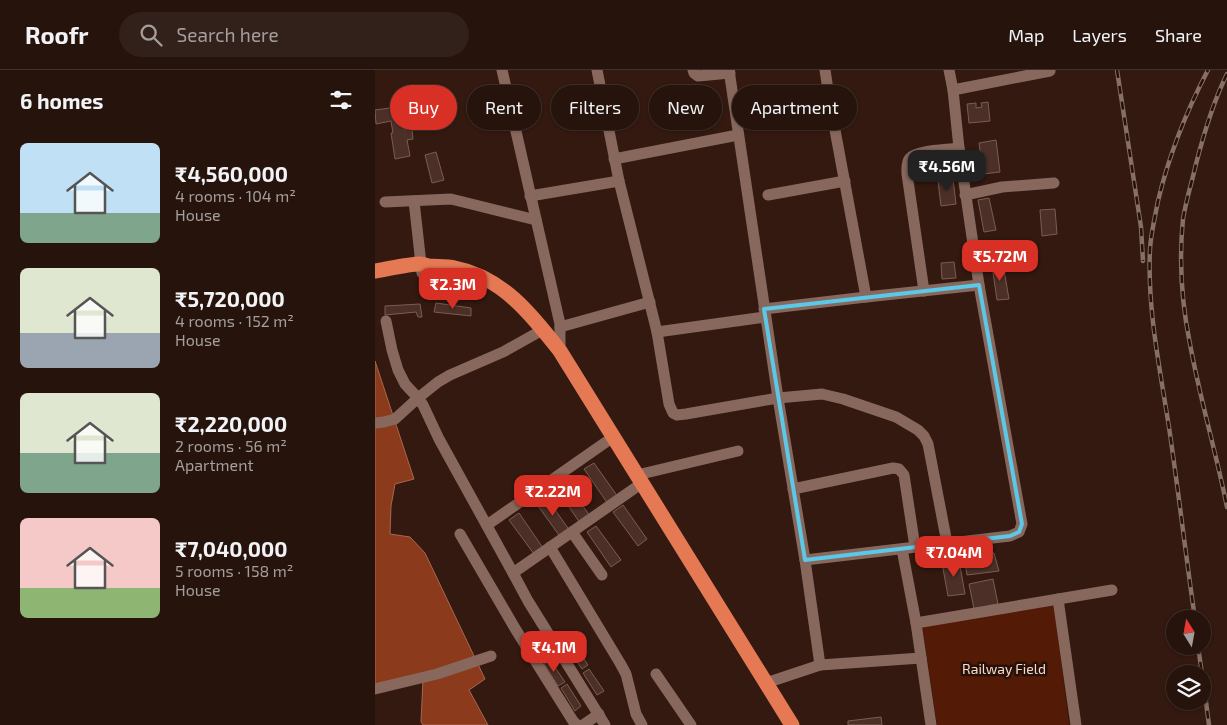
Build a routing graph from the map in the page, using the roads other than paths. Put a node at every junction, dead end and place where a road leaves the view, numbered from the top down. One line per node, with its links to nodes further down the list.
1 (502, 70): 17 (street)
2 (597, 70): 11 (street)
3 (693, 70): 7 (street)
4 (825, 70): 13 (street)
5 (949, 70): 8 (street)
6 (1050, 71): 8 (street)
7 (729, 72): 9 (street)
8 (953, 90): 10 (street)
9 (738, 135): 11 (street); 28 (street)
10 (959, 148): 16 (street); 25 (street)
11 (614, 159): 12 (street)
12 (619, 181): 17 (street); 27 (street)
13 (845, 181): 15 (street); 26 (street)
14 (1054, 183): 16 (street)
15 (768, 195)
16 (965, 195): 24 (street)
17 (530, 196): 20 (street)
18 (414, 201): 19 (street); 20 (street); 21 (street)
19 (385, 202)
20 (536, 220): 30 (street)
21 (421, 269): 22 (highway); 23 (highway); 32 (highway); 33 (highway)
22 (375, 271)
23 (375, 276)
24 (979, 286): 25 (street); 44 (street)
25 (924, 291): 26 (street)
26 (866, 297): 28 (street)
27 (650, 302): 30 (street); 31 (street)
28 (765, 313): 31 (street); 35 (street)
29 (387, 321): 34 (street)
30 (560, 327): 33 (street)
31 (657, 332): 35 (street)
32 (537, 333): 34 (street); 37 (highway)
33 (560, 351): 39 (highway)
34 (418, 398): 36 (street); 41 (street)
35 (778, 398): 40 (street); 44 (street)
36 (385, 422)
37 (606, 442): 39 (highway); 41 (street)
38 (738, 451): 39 (street)
39 (636, 482): 42 (street); 58 (highway); 66 (highway)
40 (793, 489): 46 (street); 48 (street)
41 (487, 525): 49 (street)
42 (572, 532): 45 (street); 50 (street)
43 (460, 534): 61 (street)
44 (947, 543): 46 (street)
45 (550, 547): 49 (street); 64 (street)
46 (915, 547): 47 (street)
47 (902, 548): 48 (street); 53 (street)
48 (805, 560): 56 (street)
49 (513, 573): 60 (street)
50 (602, 575)
51 (1112, 590): 52 (street)
52 (1058, 599): 53 (street); 69 (street)
53 (916, 624): 55 (street)
54 (491, 656): 59 (street)
55 (921, 658): 56 (street); 68 (street)
56 (820, 665): 58 (street)
57 (656, 674): 65 (street)
58 (766, 683): 67 (highway)
59 (375, 689)
60 (599, 714): 62 (street); 63 (street)
61 (577, 725)
62 (583, 725)
63 (605, 725)
64 (642, 725)
65 (691, 725)
66 (782, 725)
67 (792, 725)
68 (931, 725)
69 (1076, 725)

